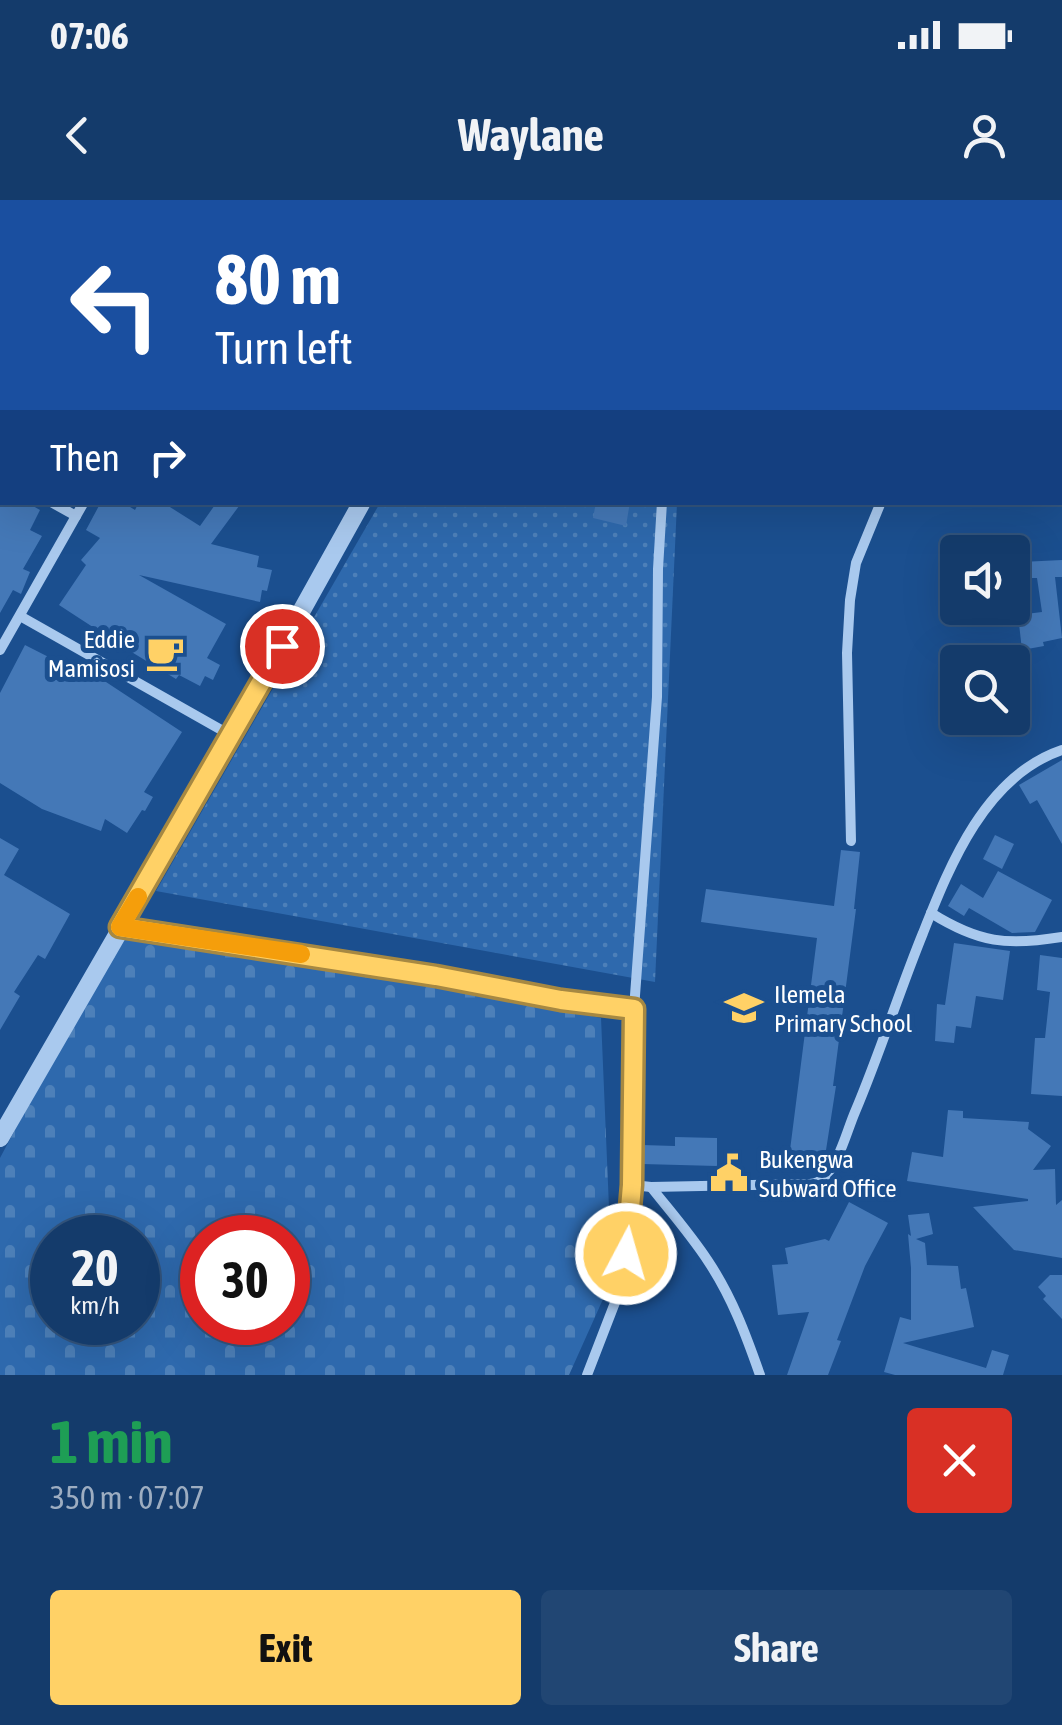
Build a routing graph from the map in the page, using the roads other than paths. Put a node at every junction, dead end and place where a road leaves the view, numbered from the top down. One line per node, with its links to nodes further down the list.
1 (56, 505): 6 (street)
2 (82, 505): 6 (street)
3 (360, 505): 9 (street)
4 (662, 505): 15 (street)
5 (880, 505): 11 (street)
6 (76, 516): 7 (street)
7 (20, 616): 8 (street); 9 (street)
8 (0, 650)
9 (232, 736): 13 (street)
10 (1062, 750): 12 (street)
11 (850, 841)
12 (931, 913): 14 (street); 18 (street)
13 (120, 927): 15 (street); 16 (street)
14 (1062, 937)
15 (634, 1009): 17 (street)
16 (0, 1138)
17 (632, 1185): 18 (street); 19 (street)
18 (651, 1187): 20 (street)
19 (587, 1375)
20 (760, 1375)

